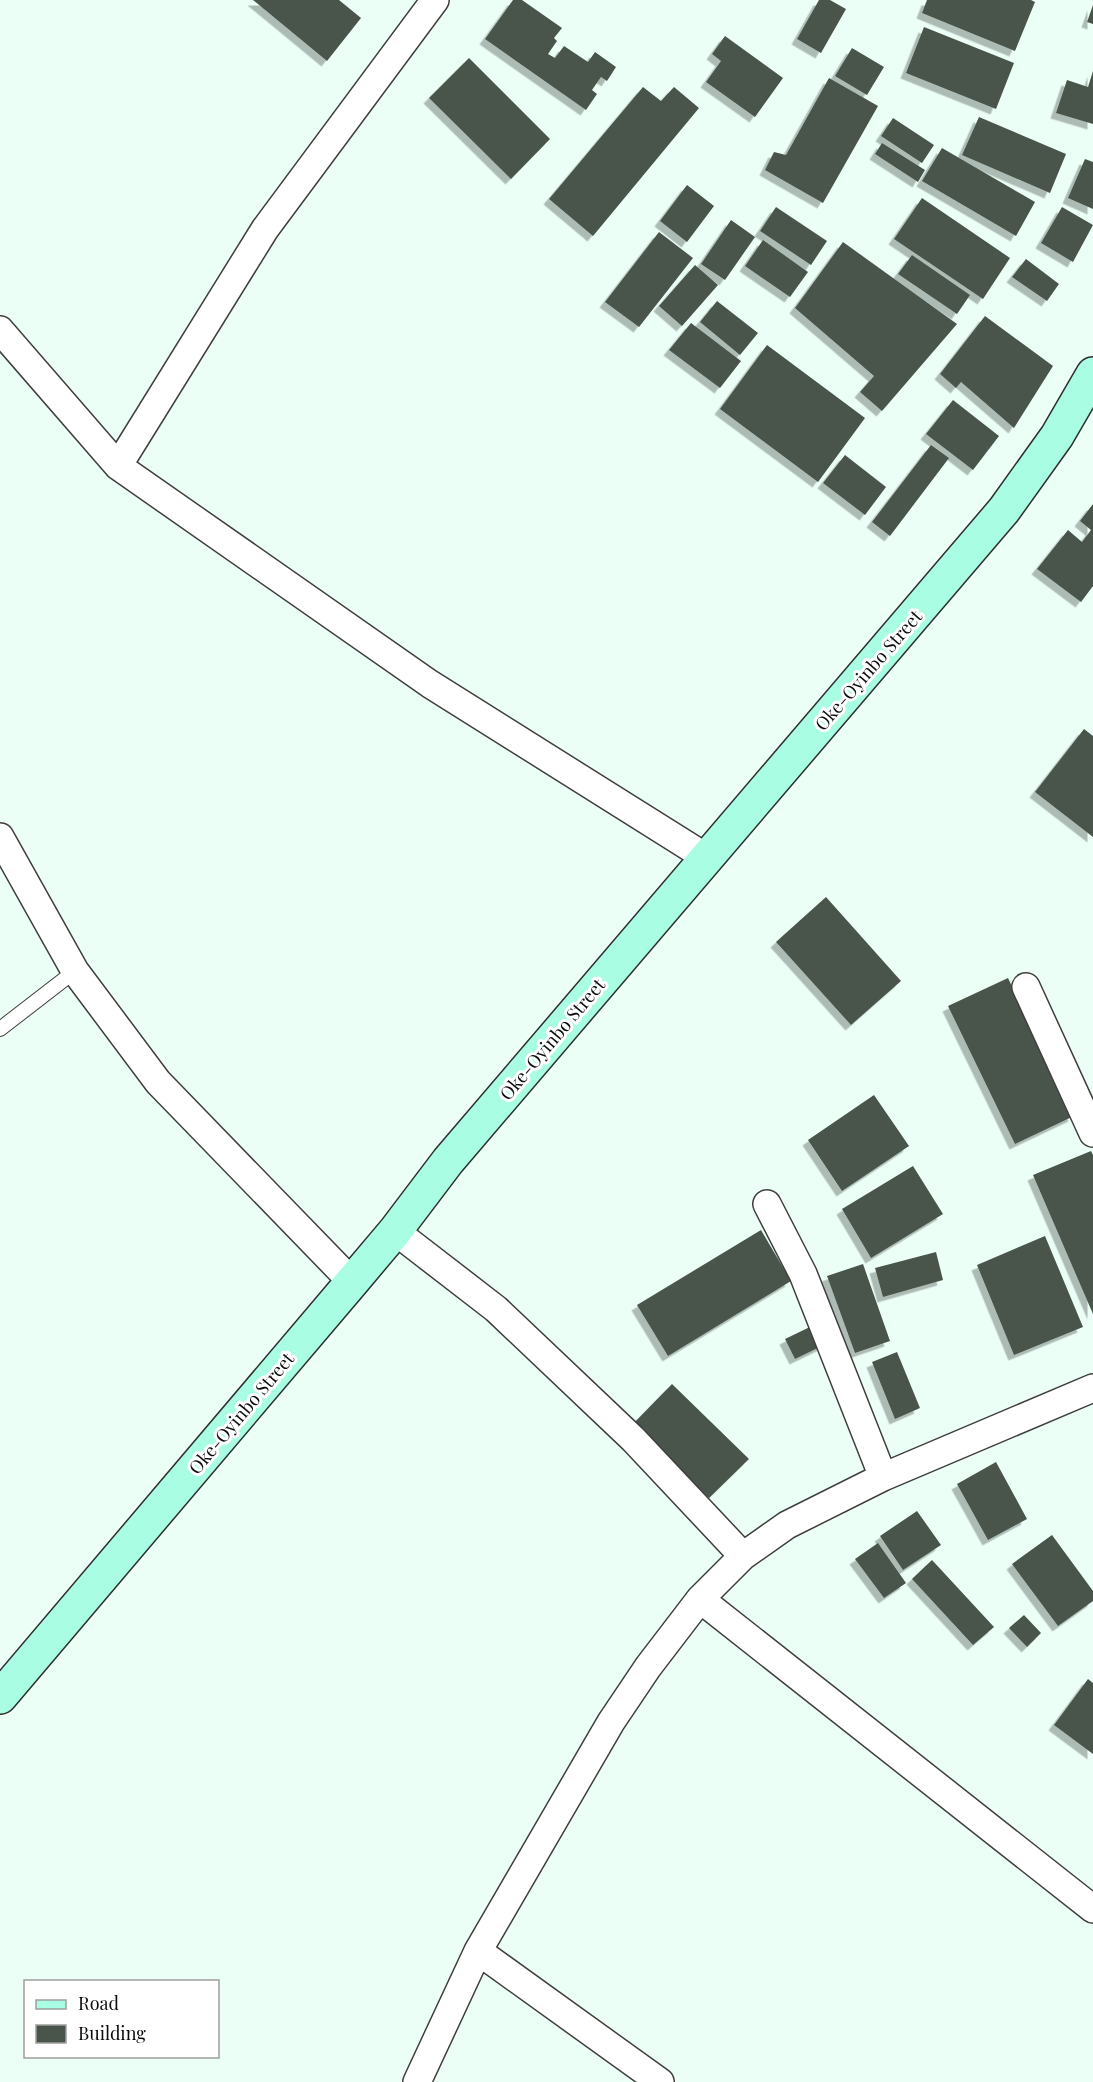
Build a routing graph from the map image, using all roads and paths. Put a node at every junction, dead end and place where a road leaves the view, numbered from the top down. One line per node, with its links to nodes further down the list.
1 (435, 0): 4 (street)
2 (0, 330): 4 (street)
3 (1093, 374): 6 (main road, Oke-Oyinbo Street)
4 (118, 466): 6 (street)
5 (0, 837): 7 (street)
6 (707, 858): 12 (main road, Oke-Oyinbo Street)
7 (75, 971): 9 (lane); 13 (street)
8 (1026, 987): 10 (street)
9 (0, 1029)
10 (1093, 1133)
11 (767, 1204): 15 (street)
12 (395, 1231): 13 (main road, Oke-Oyinbo Street); 16 (street)
13 (352, 1282): 18 (main road, Oke-Oyinbo Street)
14 (1093, 1388): 15 (street)
15 (883, 1477): 16 (street)
16 (743, 1556): 17 (street)
17 (700, 1599): 19 (street); 20 (street)
18 (0, 1697)
19 (1093, 1909)
20 (478, 1950): 21 (street); 22 (street)
21 (417, 2082)
22 (660, 2082)

